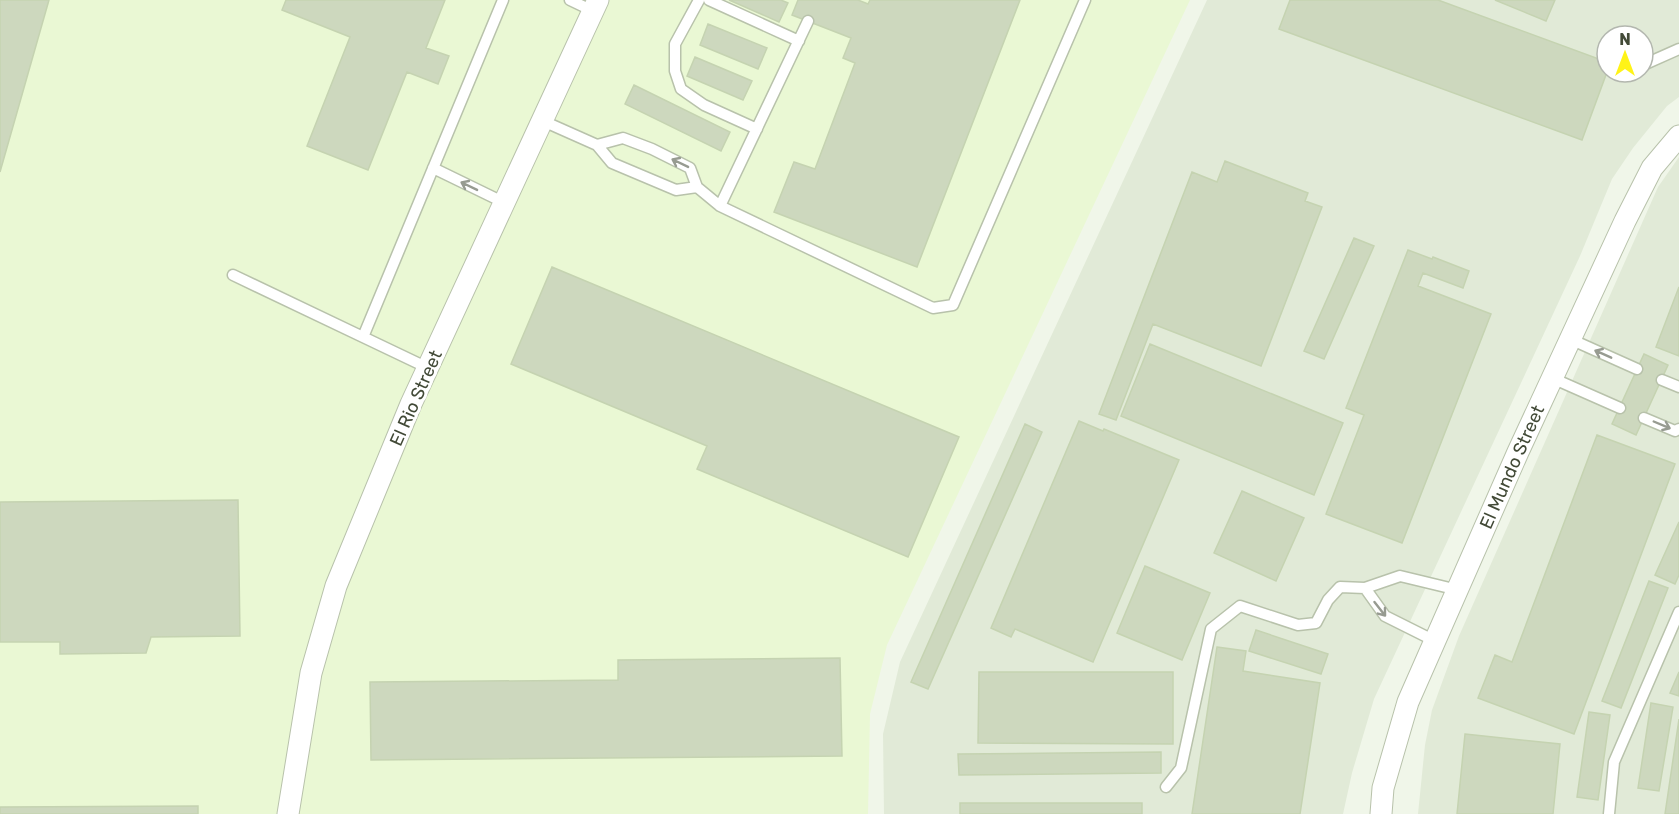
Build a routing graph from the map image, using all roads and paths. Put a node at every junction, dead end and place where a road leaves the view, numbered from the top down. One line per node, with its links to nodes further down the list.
1 (503, 0): 15 (lane)
2 (570, 0): 6 (lane)
3 (699, 0): 12 (lane)
4 (709, 0): 8 (lane)
5 (1085, 0): 18 (lane)
6 (595, 5): 11 (street, El Rio Street)
7 (808, 21): 8 (lane)
8 (799, 41): 12 (lane)
9 (1679, 49): 10 (lane)
10 (1655, 60)
11 (543, 120): 14 (lane); 17 (street, El Rio Street)
12 (757, 129): 18 (lane)
13 (1679, 136): 21 (street, El Mundo Street)
14 (597, 146): 16 (lane); 16 (lane, one-way to 14)
15 (433, 168): 17 (lane, one-way to 15); 20 (lane)
16 (697, 186): 18 (lane)
17 (505, 203): 22 (street, El Rio Street)
18 (720, 206)
19 (233, 275): 20 (lane)
20 (363, 337): 22 (lane)
21 (1570, 339): 23 (lane, one-way to 21); 24 (street, El Mundo Street)
22 (428, 368): 35 (street, El Rio Street)
23 (1637, 369)
24 (1552, 378): 27 (lane); 31 (street, El Mundo Street)
25 (1662, 380): 26 (lane)
26 (1679, 387)
27 (1620, 408)
28 (1644, 418): 29 (lane, one-way to 29)
29 (1679, 429)
30 (1365, 588): 31 (lane); 33 (lane, one-way to 33); 34 (lane)
31 (1458, 590): 33 (street, El Mundo Street)
32 (1679, 612): 37 (lane)
33 (1435, 641): 36 (street, El Mundo Street)
34 (1166, 787)
35 (288, 814)
36 (1381, 814)
37 (1609, 814)

